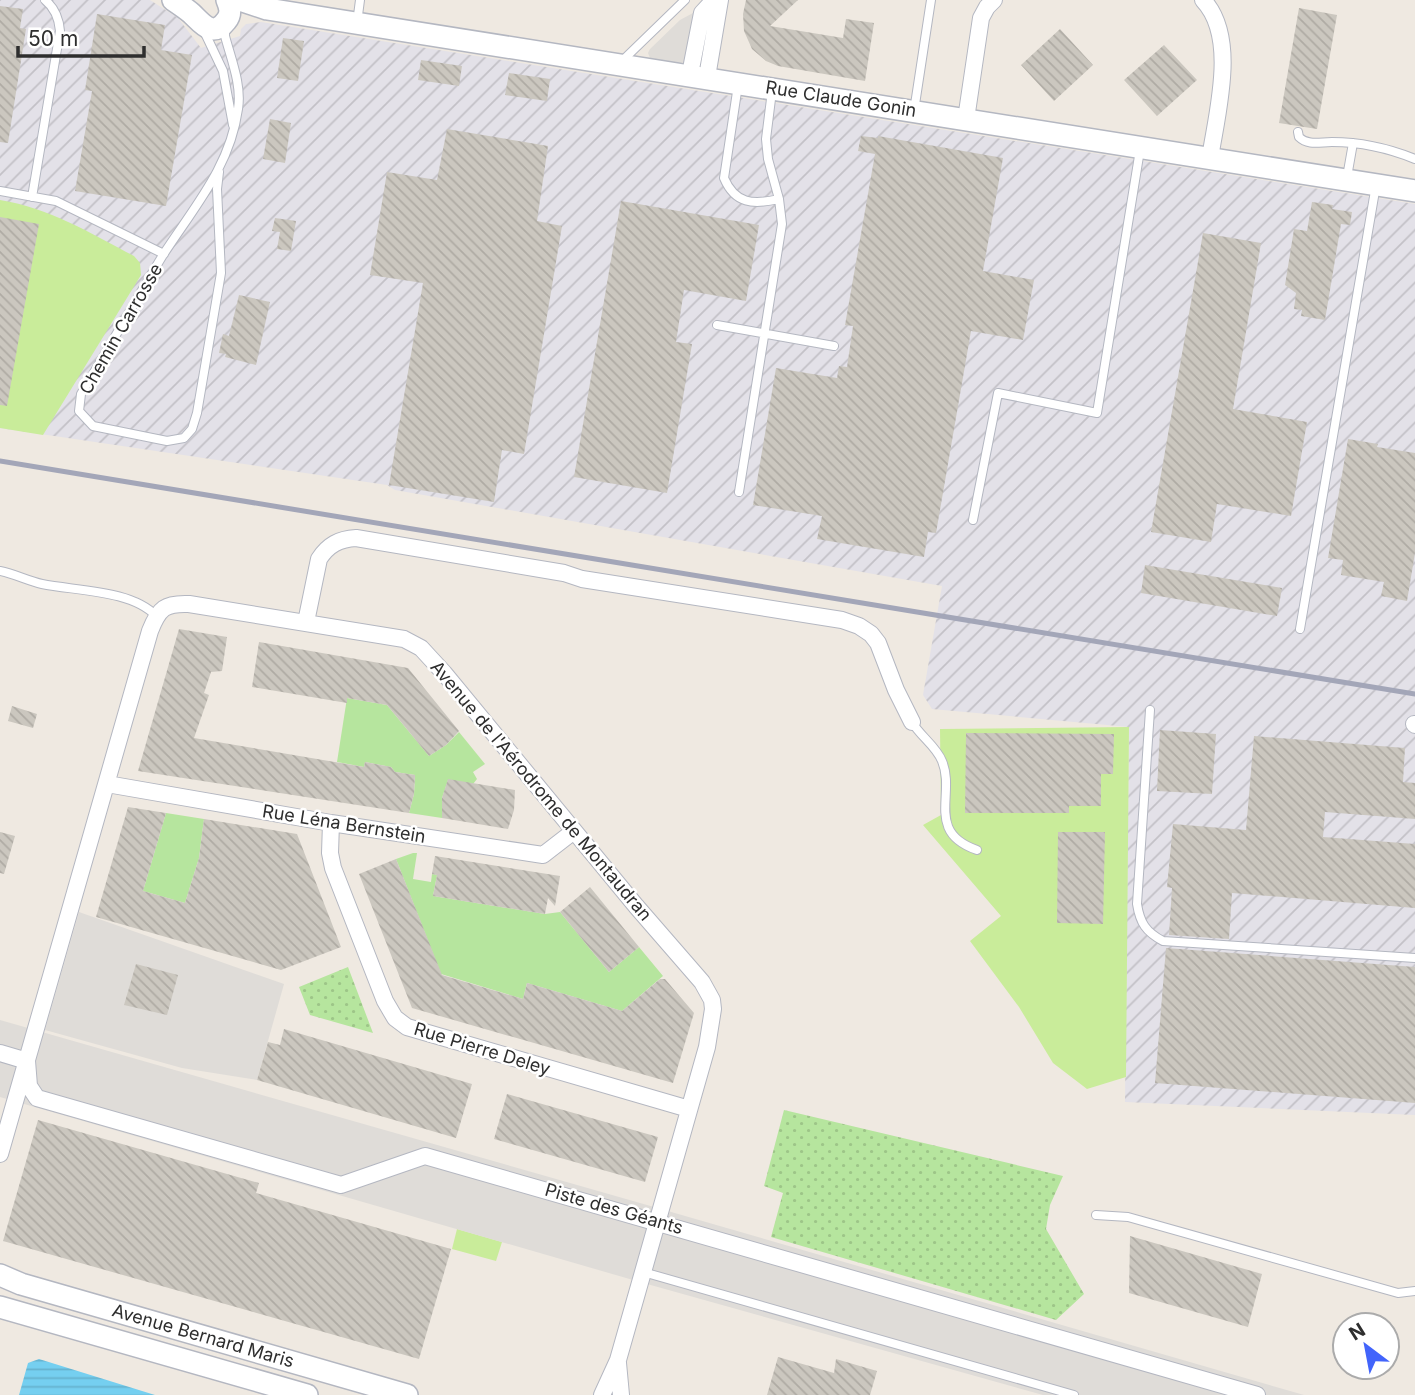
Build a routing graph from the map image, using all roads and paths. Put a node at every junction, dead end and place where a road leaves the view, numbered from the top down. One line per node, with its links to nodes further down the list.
1 (45, 0): 30 (lane)
2 (173, 0): 11 (street, Chemin Carrosse)
3 (360, 0): 12 (lane)
4 (685, 0): 13 (lane)
5 (714, 0): 14 (street)
6 (720, 0): 14 (street)
7 (931, 0): 17 (lane)
8 (994, 0): 18 (street)
9 (1203, 0): 23 (street)
10 (231, 10): 11 (street); 12 (street, Rue Claude Gonin); 19 (lane, Chemin Carrosse)
11 (198, 14): 19 (lane, Chemin Carrosse)
12 (357, 23): 13 (street, Rue Claude Gonin)
13 (620, 63): 14 (street, Rue Claude Gonin)
14 (698, 76): 15 (street, Rue Claude Gonin)
15 (738, 82): 16 (street, Rue Claude Gonin); 31 (lane)
16 (772, 88): 17 (street, Rue Claude Gonin); 31 (lane)
17 (914, 111): 18 (street, Rue Claude Gonin)
18 (965, 119): 22 (street, Rue Claude Gonin)
19 (233, 129): 25 (lane, Chemin Carrosse)
20 (1298, 132): 21 (lane)
21 (1353, 143): 24 (lane); 26 (lane)
22 (1140, 147): 23 (street, Rue Claude Gonin); 37 (lane)
23 (1210, 158): 26 (street, Rue Claude Gonin)
24 (1415, 159)
25 (219, 172): 32 (lane, Chemin Carrosse); 32 (lane, Chemin Carrosse)
26 (1347, 180): 27 (street, Rue Claude Gonin)
27 (1376, 185): 29 (street, Rue Claude Gonin); 41 (lane)
28 (0, 191): 30 (lane)
29 (1415, 191)
30 (32, 197): 32 (lane)
31 (779, 199): 34 (lane)
32 (164, 254)
33 (717, 325): 34 (lane)
34 (764, 334): 35 (lane); 36 (lane)
35 (834, 346)
36 (739, 492)
37 (973, 520)
38 (0, 571): 39 (lane)
39 (156, 617): 40 (street, Avenue de l'Aérodrome de Montaudran); 44 (street)
40 (306, 622): 43 (street); 46 (street, Avenue de l'Aérodrome de Montaudran)
41 (1300, 629)
42 (1150, 710): 48 (lane)
43 (912, 722): 47 (lane)
44 (107, 784): 45 (street, Rue Léna Bernstein); 50 (street)
45 (331, 823): 46 (street, Rue Léna Bernstein); 51 (street, Rue Pierre Deley)
46 (574, 831): 51 (street, Avenue de l'Aérodrome de Montaudran)
47 (977, 850)
48 (1415, 958)
49 (0, 1053): 50 (street)
50 (27, 1060): 52 (street); 54 (street, Piste des Géants)
51 (689, 1109): 54 (street, Avenue de l'Aérodrome de Montaudran)
52 (0, 1154)
53 (1096, 1215): 57 (lane)
54 (657, 1221): 55 (street, Avenue de l'Aérodrome de Montaudran); 65 (street, Piste des Géants)
55 (643, 1272): 59 (street, Avenue de l'Aérodrome de Montaudran); 64 (lane)
56 (0, 1275): 61 (street, Avenue Bernard Maris)
57 (1415, 1291)
58 (0, 1307): 60 (street, Avenue Bernard Maris)
59 (618, 1360): 62 (street, Avenue de l'Aérodrome de Montaudran); 63 (street, Avenue de l'Aérodrome de Montaudran)
60 (307, 1395)
61 (407, 1395)
62 (602, 1395)
63 (621, 1395)
64 (1074, 1395)
65 (1257, 1395)

